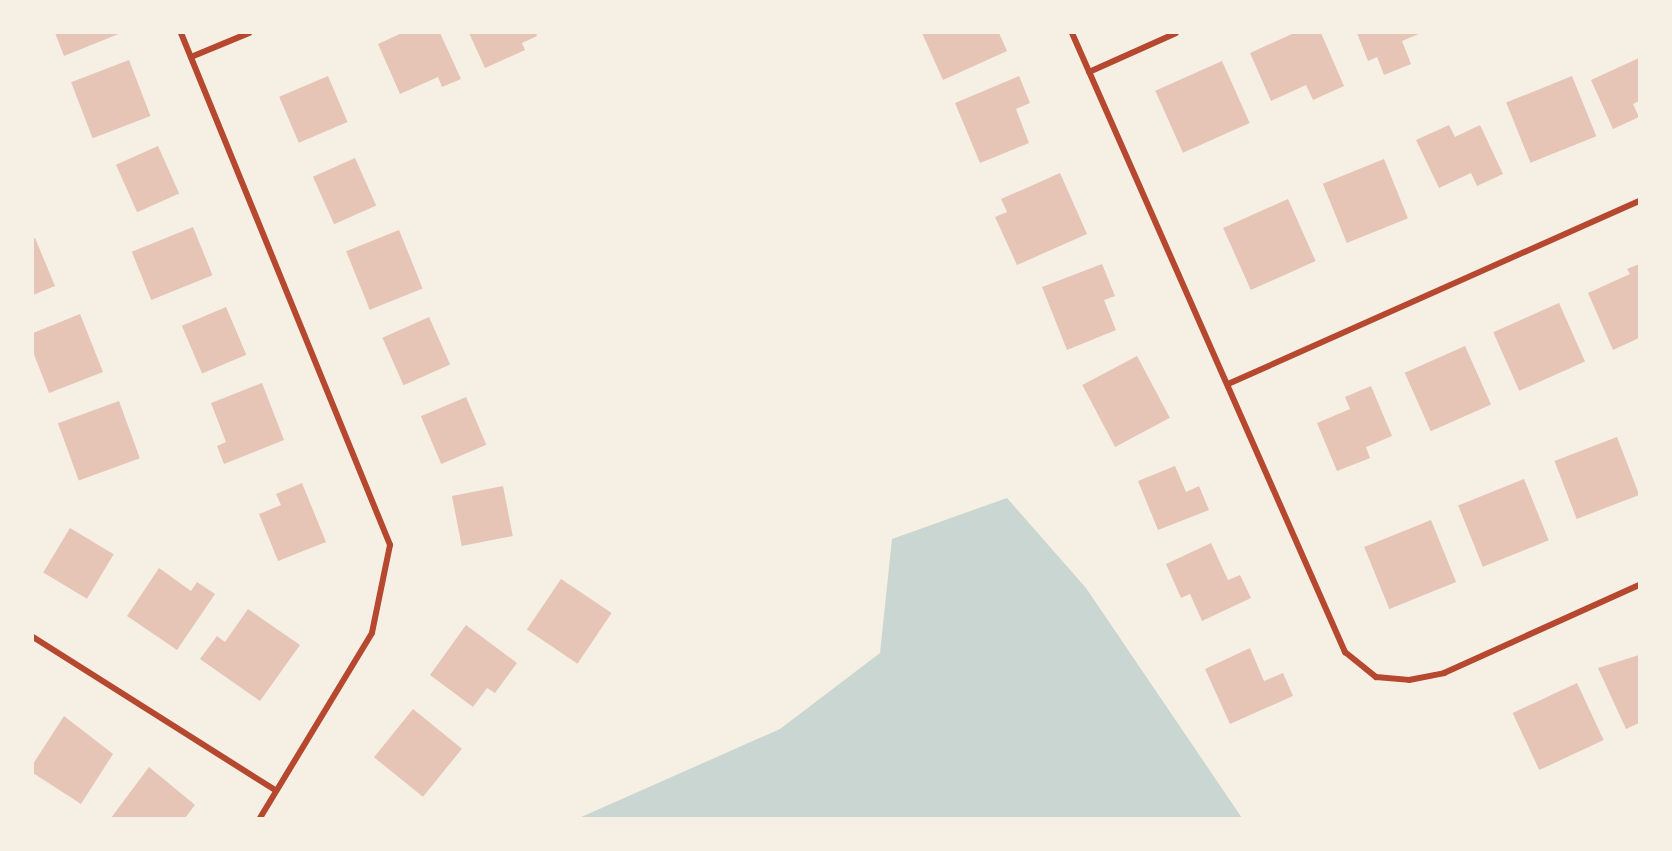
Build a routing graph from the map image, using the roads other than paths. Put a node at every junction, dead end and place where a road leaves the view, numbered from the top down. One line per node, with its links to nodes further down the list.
1 (181, 33): 5 (street)
2 (249, 33): 5 (street)
3 (1072, 33): 6 (street)
4 (1176, 33): 6 (street)
5 (191, 57): 11 (street)
6 (1089, 72): 8 (street)
7 (1639, 201): 8 (street)
8 (1228, 384): 9 (street)
9 (1639, 585)
10 (33, 637): 11 (street)
11 (275, 789): 12 (street)
12 (260, 818)

